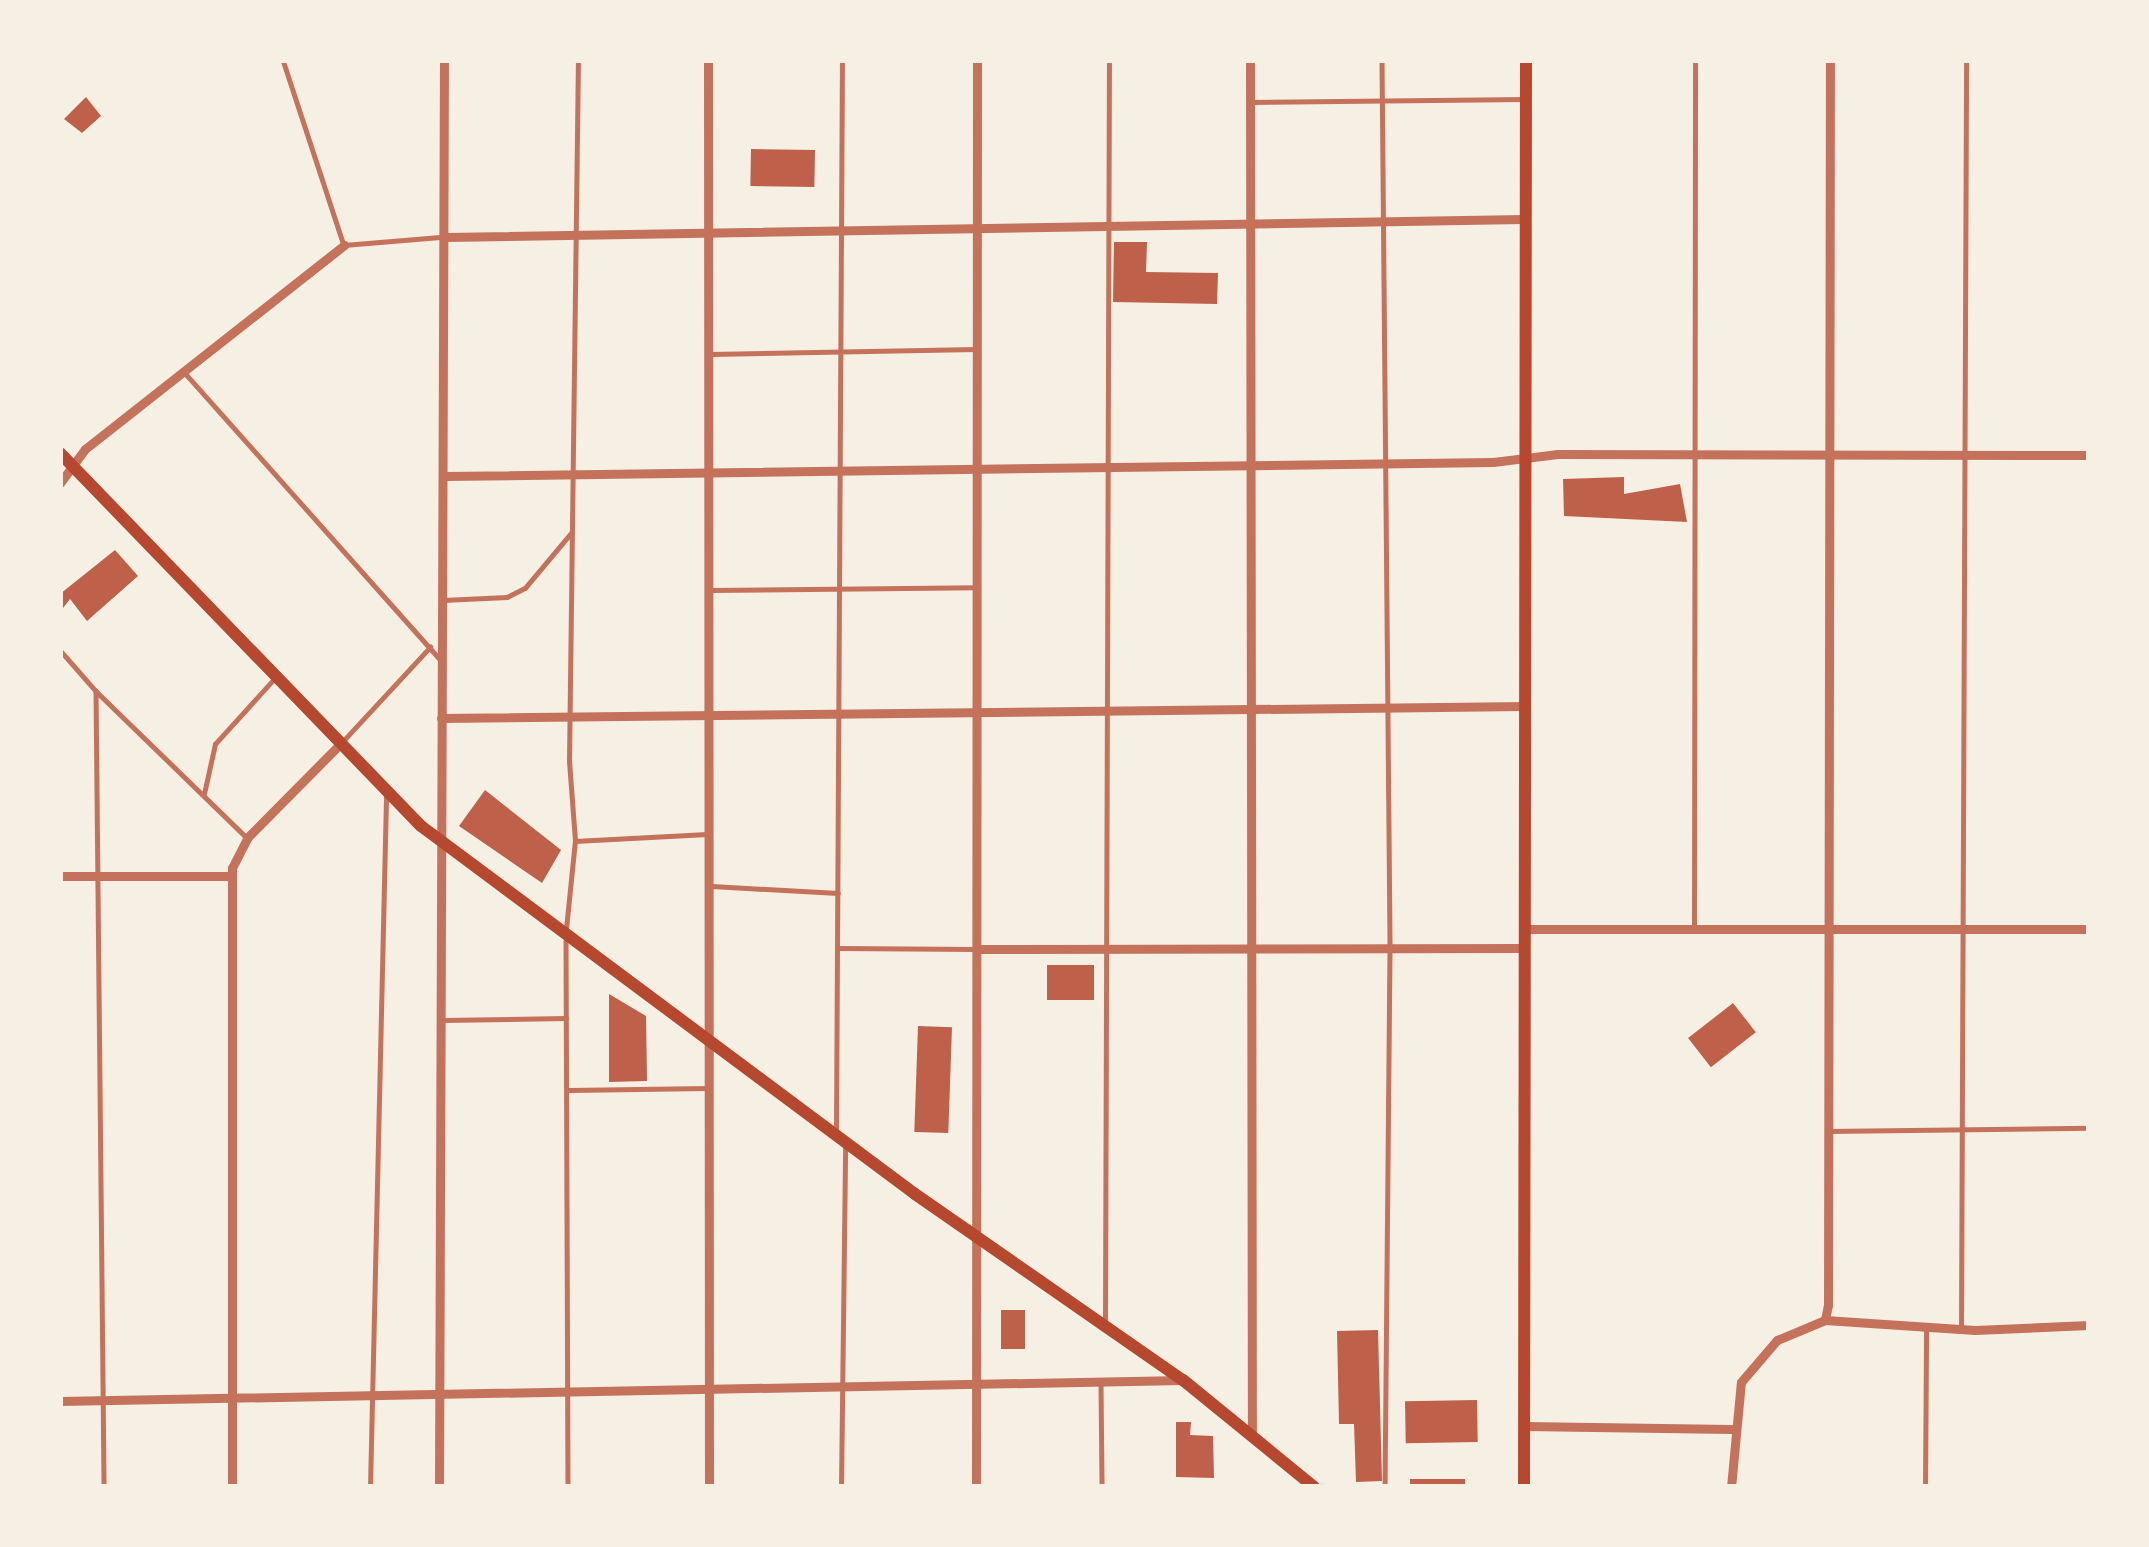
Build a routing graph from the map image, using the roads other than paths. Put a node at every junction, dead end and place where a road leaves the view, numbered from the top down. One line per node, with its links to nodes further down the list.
1 (283, 60): 26 (lane)
2 (444, 60): 25 (street)
3 (578, 60): 24 (lane)
4 (708, 60): 23 (street)
5 (842, 60): 21 (lane)
6 (977, 60): 22 (street)
7 (1109, 60): 20 (lane)
8 (1250, 60): 16 (street)
9 (1382, 60): 14 (lane)
10 (1526, 60): 15 (main road)
11 (1695, 60): 32 (lane)
12 (1830, 60): 33 (street)
13 (1966, 60): 34 (lane)
14 (1381, 98): 15 (lane); 16 (lane); 18 (lane)
15 (1526, 99): 17 (main road)
16 (1250, 102): 19 (street)
17 (1523, 219): 18 (street); 36 (main road)
18 (1379, 221): 19 (street); 37 (lane)
19 (1250, 222): 20 (street); 38 (street)
20 (1111, 225): 22 (street); 40 (lane)
21 (840, 228): 22 (street); 23 (street); 28 (lane)
22 (976, 228): 27 (street)
23 (709, 229): 24 (street); 29 (street)
24 (579, 230): 25 (street); 44 (lane)
25 (445, 237): 26 (lane); 45 (street)
26 (344, 245): 30 (street)
27 (976, 349): 28 (lane); 41 (street)
28 (841, 352): 29 (lane); 43 (lane)
29 (708, 355): 42 (street)
30 (183, 370): 39 (street); 52 (lane)
31 (60, 453): 39 (main road)
32 (1694, 454): 33 (street); 36 (street); 79 (lane)
33 (1828, 454): 34 (street); 80 (street)
34 (1967, 454): 35 (street); 81 (lane)
35 (2089, 454)
36 (1526, 458): 37 (street); 58 (main road)
37 (1381, 462): 38 (street); 57 (lane)
38 (1251, 463): 40 (street); 59 (street)
39 (72, 466): 46 (street); 55 (main road)
40 (1109, 466): 41 (street); 60 (lane)
41 (975, 467): 43 (street); 48 (street)
42 (706, 470): 43 (street); 44 (street); 50 (street)
43 (841, 470): 49 (lane)
44 (571, 475): 45 (street); 47 (lane)
45 (445, 476): 51 (street)
46 (60, 483)
47 (571, 533): 51 (lane); 64 (lane)
48 (976, 587): 49 (lane); 61 (street)
49 (841, 588): 50 (lane); 62 (lane)
50 (706, 590): 63 (street)
51 (442, 600): 54 (street)
52 (430, 647): 54 (lane); 66 (lane)
53 (60, 650): 56 (lane)
54 (441, 660): 65 (street)
55 (273, 680): 66 (main road); 68 (lane)
56 (96, 692): 68 (lane); 74 (lane)
57 (1386, 705): 58 (street); 59 (street); 89 (lane)
58 (1525, 706): 78 (main road)
59 (1248, 708): 60 (street); 88 (street)
60 (1107, 709): 61 (street); 87 (lane)
61 (979, 710): 62 (street); 86 (street)
62 (840, 712): 63 (street); 77 (lane)
63 (708, 714): 64 (street); 69 (street)
64 (570, 716): 65 (street); 72 (lane)
65 (441, 718): 71 (street)
66 (339, 745): 67 (main road); 70 (street)
67 (386, 791): 71 (main road); 112 (lane)
68 (204, 796): 70 (lane)
69 (707, 834): 72 (lane); 76 (street)
70 (247, 838): 75 (street)
71 (442, 842): 83 (main road); 91 (street)
72 (575, 842): 83 (lane)
73 (60, 876): 74 (street)
74 (101, 876): 75 (street); 114 (lane)
75 (231, 876): 113 (street)
76 (706, 885): 77 (lane); 92 (street)
77 (838, 893): 84 (lane)
78 (1524, 928): 79 (street); 85 (main road)
79 (1694, 929): 80 (street)
80 (1828, 929): 81 (street); 97 (street)
81 (1963, 929): 82 (street); 96 (lane)
82 (2089, 929)
83 (566, 939): 90 (lane); 92 (main road)
84 (838, 948): 86 (lane); 98 (lane)
85 (1524, 948): 89 (street); 116 (main road)
86 (977, 949): 87 (street); 99 (street)
87 (1105, 950): 88 (street); 101 (lane)
88 (1248, 950): 89 (street); 118 (street)
89 (1390, 950): 129 (lane)
90 (566, 1018): 91 (lane); 94 (lane)
91 (443, 1020): 111 (street)
92 (707, 1040): 93 (street); 98 (main road)
93 (708, 1088): 94 (lane); 109 (street)
94 (566, 1090): 110 (lane)
95 (2089, 1128): 96 (lane)
96 (1962, 1129): 97 (lane); 104 (lane)
97 (1828, 1131): 100 (street)
98 (841, 1139): 99 (main road); 108 (lane)
99 (973, 1234): 101 (main road); 107 (street)
100 (1825, 1321): 103 (street); 117 (street)
101 (1105, 1324): 105 (main road)
102 (2089, 1325): 104 (street)
103 (1926, 1328): 104 (street); 132 (lane)
104 (1961, 1329)
105 (1183, 1380): 106 (street); 118 (main road)
106 (1101, 1383): 107 (street); 127 (lane)
107 (976, 1384): 108 (street); 126 (street)
108 (841, 1389): 109 (street); 125 (lane)
109 (708, 1390): 110 (street); 124 (street)
110 (567, 1393): 111 (street); 123 (lane)
111 (440, 1397): 112 (street); 122 (street)
112 (369, 1398): 113 (street); 121 (lane)
113 (232, 1399): 114 (street); 120 (street)
114 (104, 1400): 115 (street); 119 (lane)
115 (60, 1401)
116 (1523, 1426): 117 (street); 130 (main road)
117 (1731, 1429): 131 (street)
118 (1252, 1436): 128 (main road)
119 (104, 1487)
120 (232, 1487)
121 (370, 1487)
122 (439, 1487)
123 (568, 1487)
124 (709, 1487)
125 (841, 1487)
126 (976, 1487)
127 (1102, 1487)
128 (1314, 1487)
129 (1385, 1487)
130 (1524, 1487)
131 (1731, 1487)
132 (1925, 1487)

